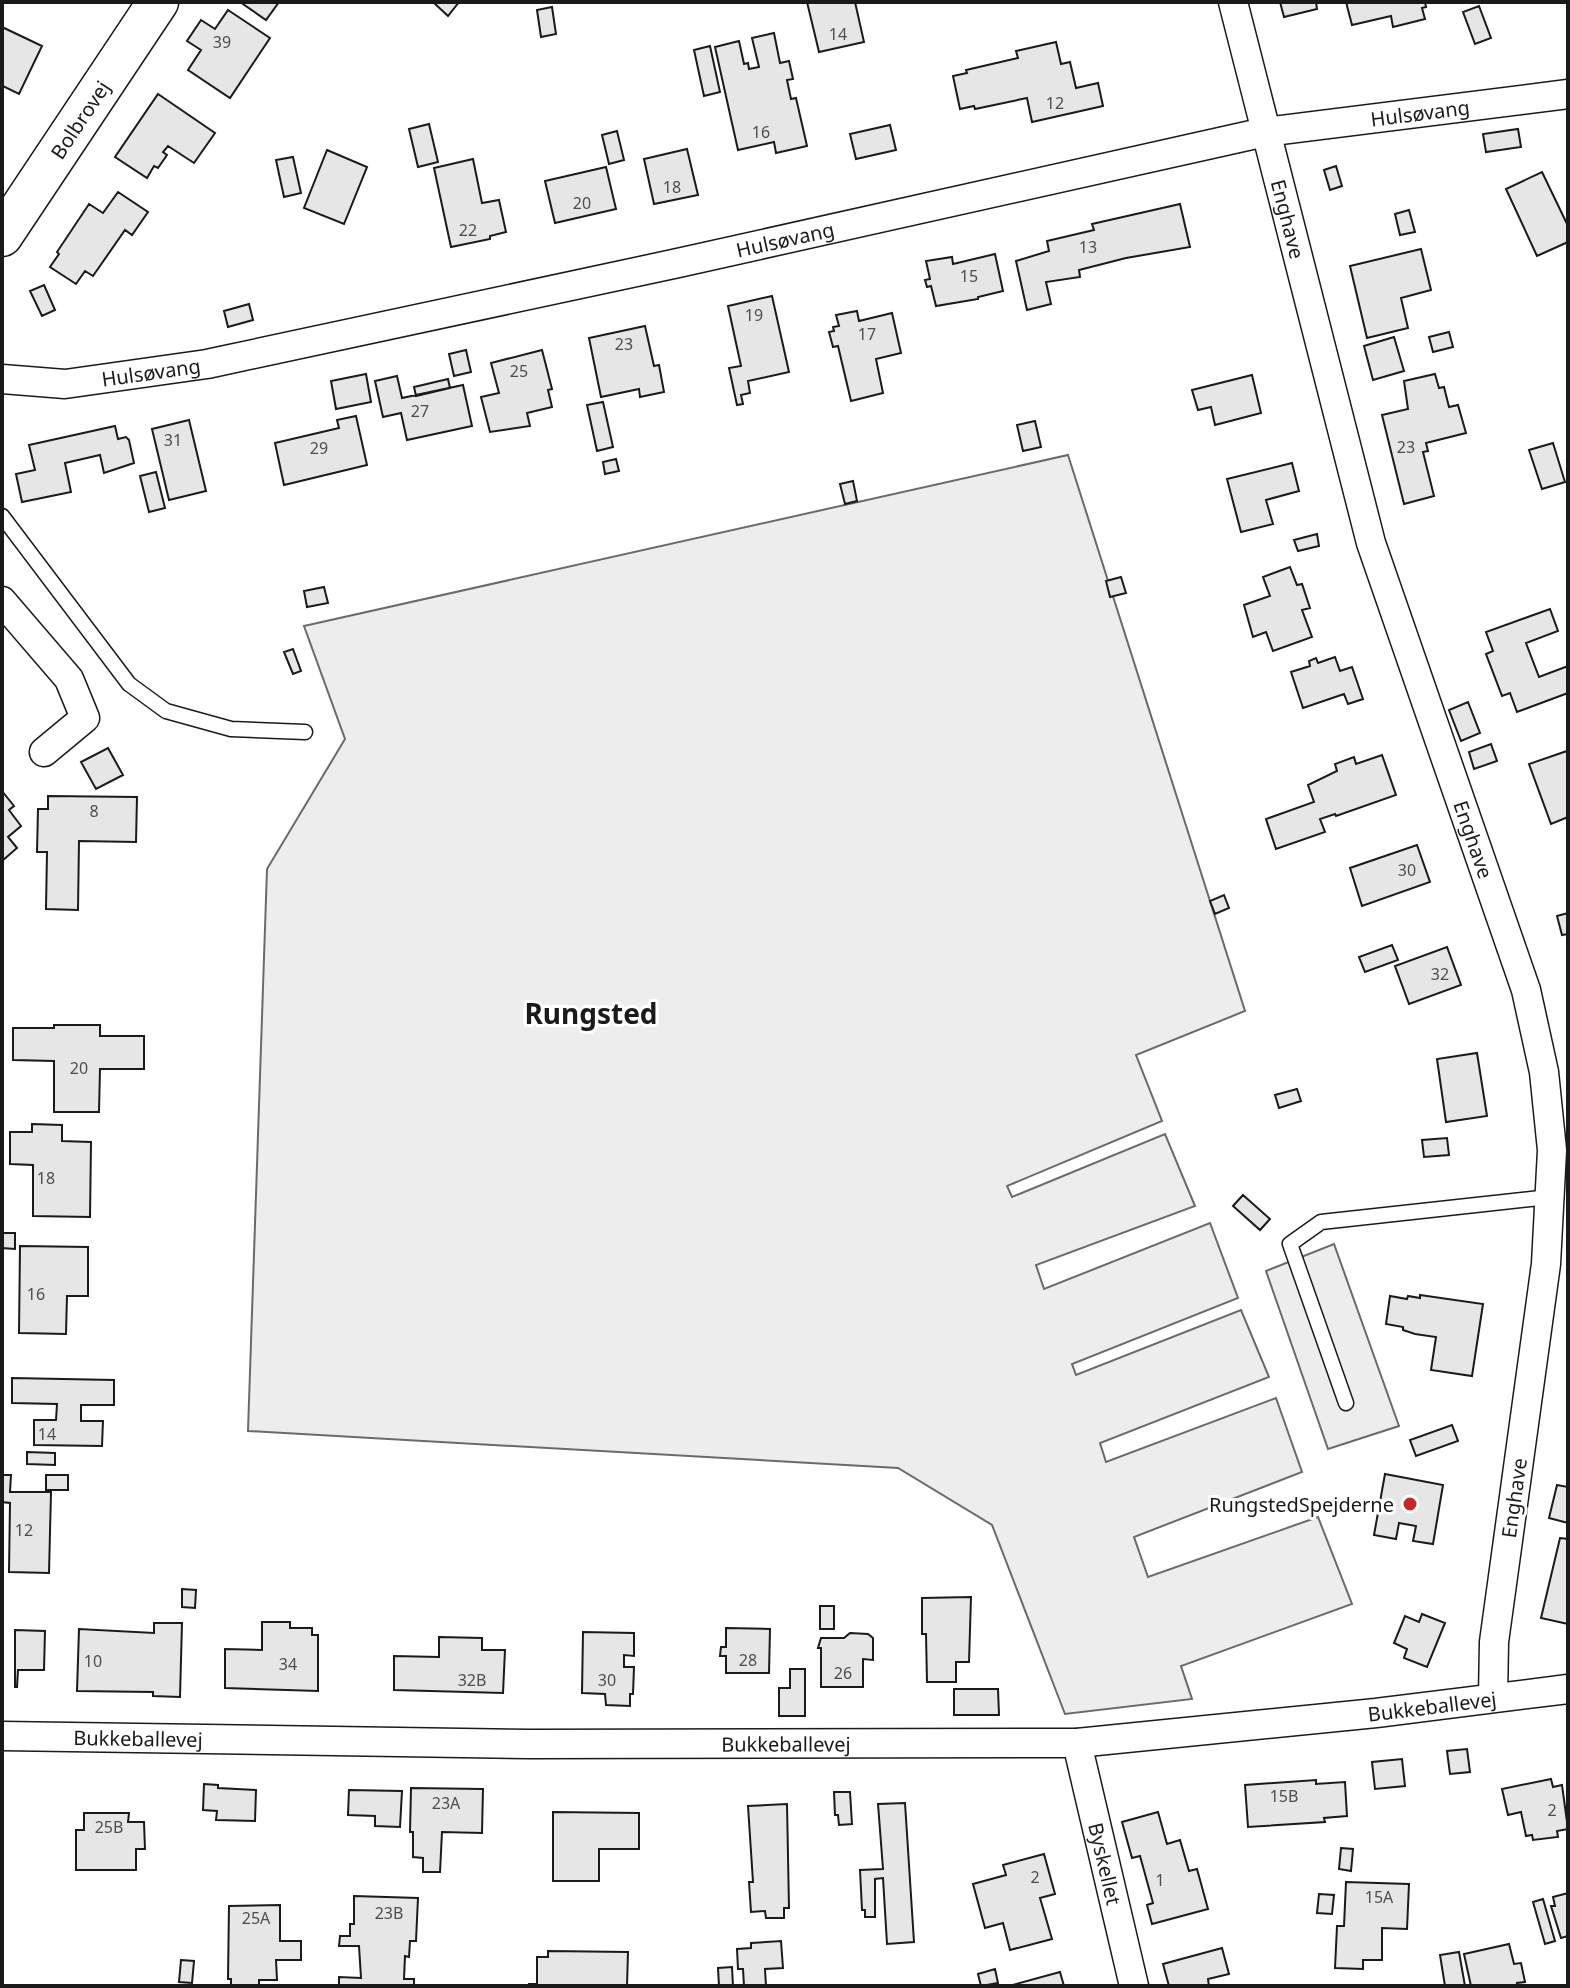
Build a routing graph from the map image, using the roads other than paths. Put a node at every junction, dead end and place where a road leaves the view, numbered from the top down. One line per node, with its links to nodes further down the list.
1 (158, 2): 5 (street, Bolbrovej)
2 (1233, 2): 4 (street, Enghave)
3 (1568, 94): 4 (street, Hulsøvang)
4 (1265, 132): 6 (street, Hulsøvang); 11 (street, Enghave)
5 (2, 236)
6 (2, 379)
7 (2, 516): 9 (lane)
8 (2, 601): 10 (street)
9 (305, 732)
10 (44, 752)
11 (1549, 1197): 12 (lane); 14 (street, Enghave)
12 (1346, 1403)
13 (1568, 1689): 14 (street, Bukkeballevej)
14 (1493, 1697): 16 (street, Bukkeballevej)
15 (2, 1736): 16 (street, Bukkeballevej)
16 (1077, 1743): 17 (street, Byskellet)
17 (1134, 1986)

